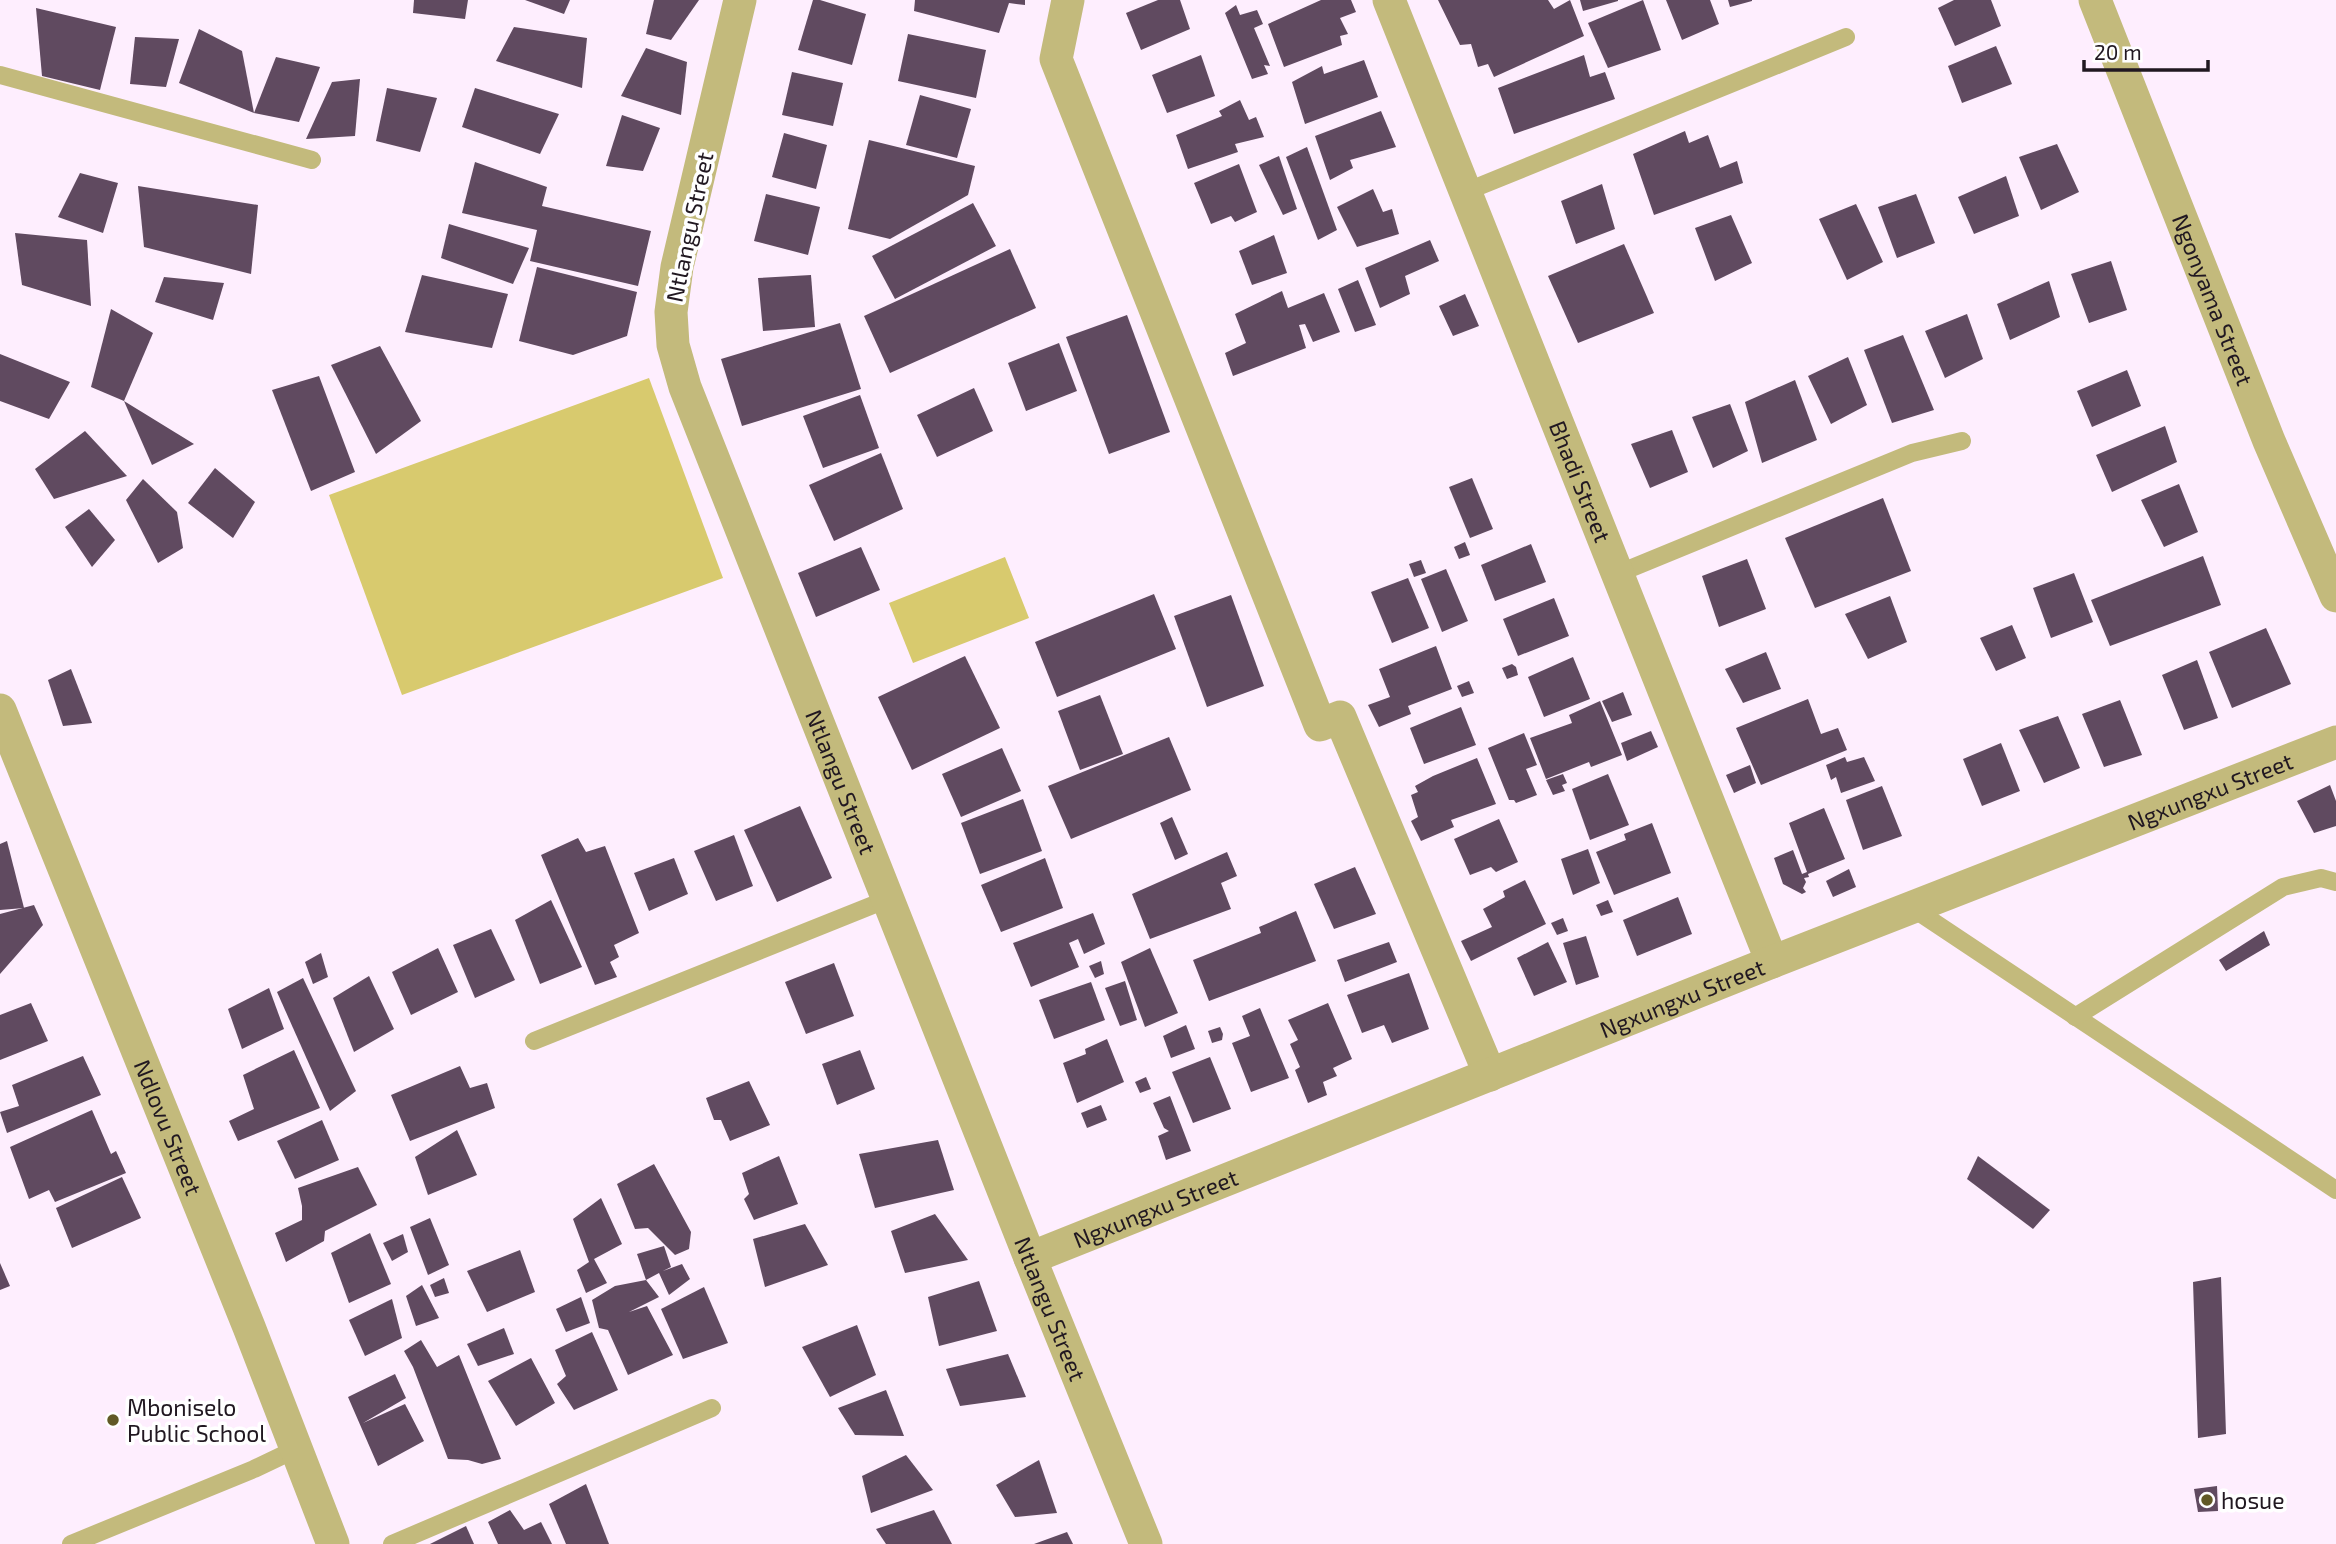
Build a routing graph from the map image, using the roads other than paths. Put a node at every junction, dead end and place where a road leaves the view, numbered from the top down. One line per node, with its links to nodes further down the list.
1 (740, 0): 15 (street, Ntlangu Street)
2 (1068, 0): 20 (street)
3 (1389, 0): 8 (street, Bhadi Street)
4 (2095, 0): 11 (street, Ngonyama Street)
5 (1846, 37): 8 (lane)
6 (0, 75): 7 (lane)
7 (312, 160)
8 (1465, 192): 10 (street, Bhadi Street)
9 (1962, 441): 10 (lane)
10 (1617, 574): 17 (street, Bhadi Street)
11 (2336, 596)
12 (0, 710): 24 (street, Ndlovu Street)
13 (2336, 742): 16 (street, Ngxungxu Street)
14 (2336, 882): 18 (lane)
15 (888, 899): 19 (lane); 22 (street, Ntlangu Street)
16 (1912, 907): 17 (street, Ngxungxu Street); 18 (lane)
17 (1772, 962): 20 (street, Ngxungxu Street)
18 (2075, 1017): 21 (lane)
19 (534, 1041)
20 (1490, 1075): 22 (street, Ngxungxu Street)
21 (2336, 1190)
22 (1030, 1258): 28 (street, Ntlangu Street)
23 (712, 1408): 27 (lane)
24 (296, 1449): 25 (lane); 26 (street, Ndlovu Street)
25 (71, 1544)
26 (333, 1544)
27 (392, 1544)
28 (1146, 1544)

